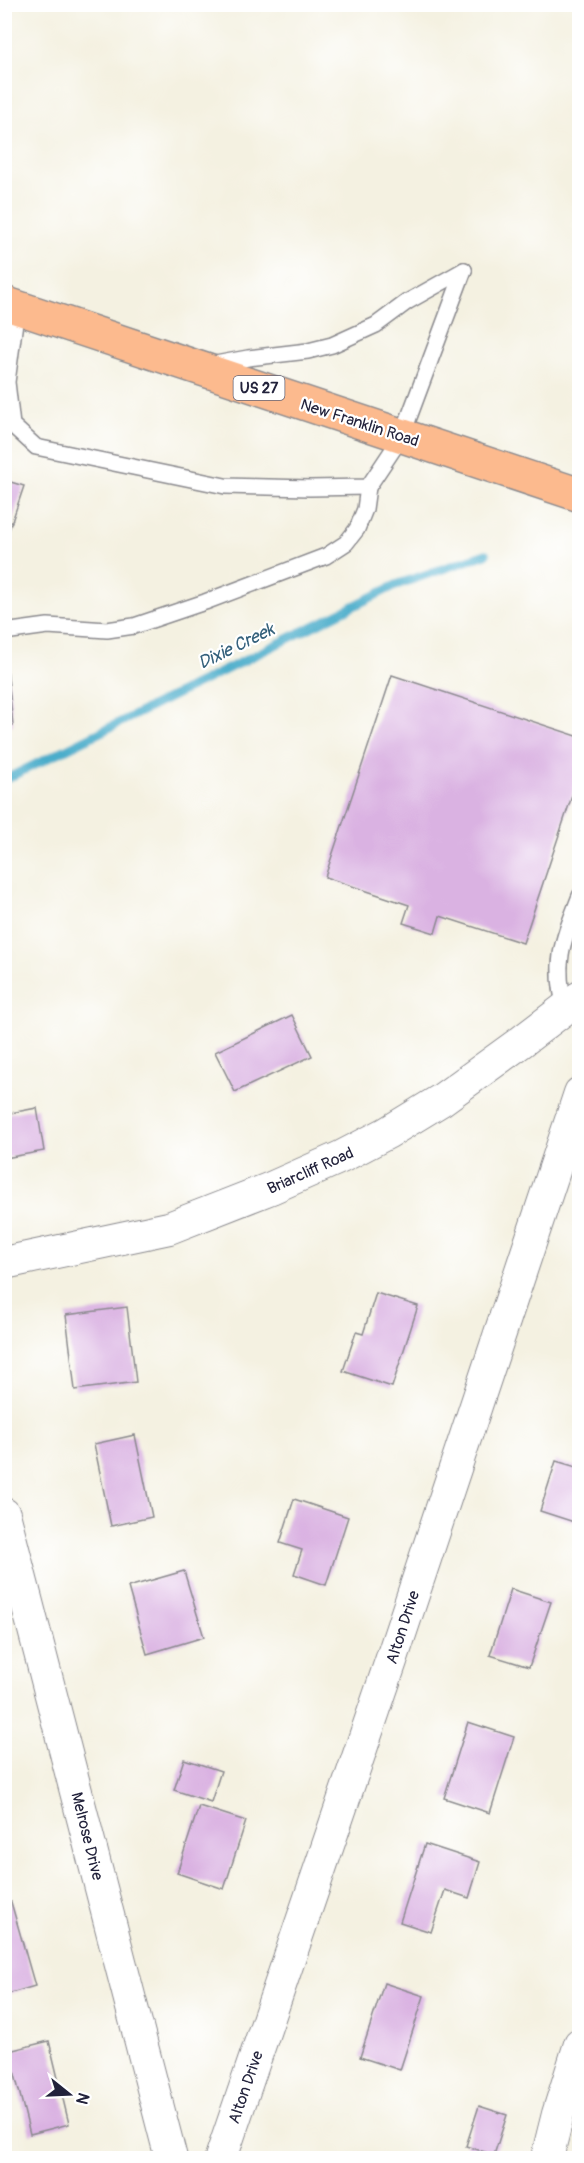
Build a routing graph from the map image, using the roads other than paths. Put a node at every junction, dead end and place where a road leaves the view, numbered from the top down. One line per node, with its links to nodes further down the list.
1 (11, 305): 2 (highway, New Franklin Road / US 27); 4 (lane)
2 (196, 367): 3 (highway, New Franklin Road / US 27); 3 (lane)
3 (402, 436): 4 (lane); 5 (highway, New Franklin Road / US 27)
4 (368, 487): 6 (lane)
5 (579, 495)
6 (4, 632)
7 (579, 896): 8 (lane)
8 (572, 1002): 10 (street, Briarcliff Road)
9 (579, 1093): 14 (street, Alton Drive)
10 (4, 1263)
11 (4, 1515): 13 (street, Melrose Drive)
12 (579, 2044): 15 (street)
13 (171, 2158)
14 (221, 2158)
15 (547, 2158)

